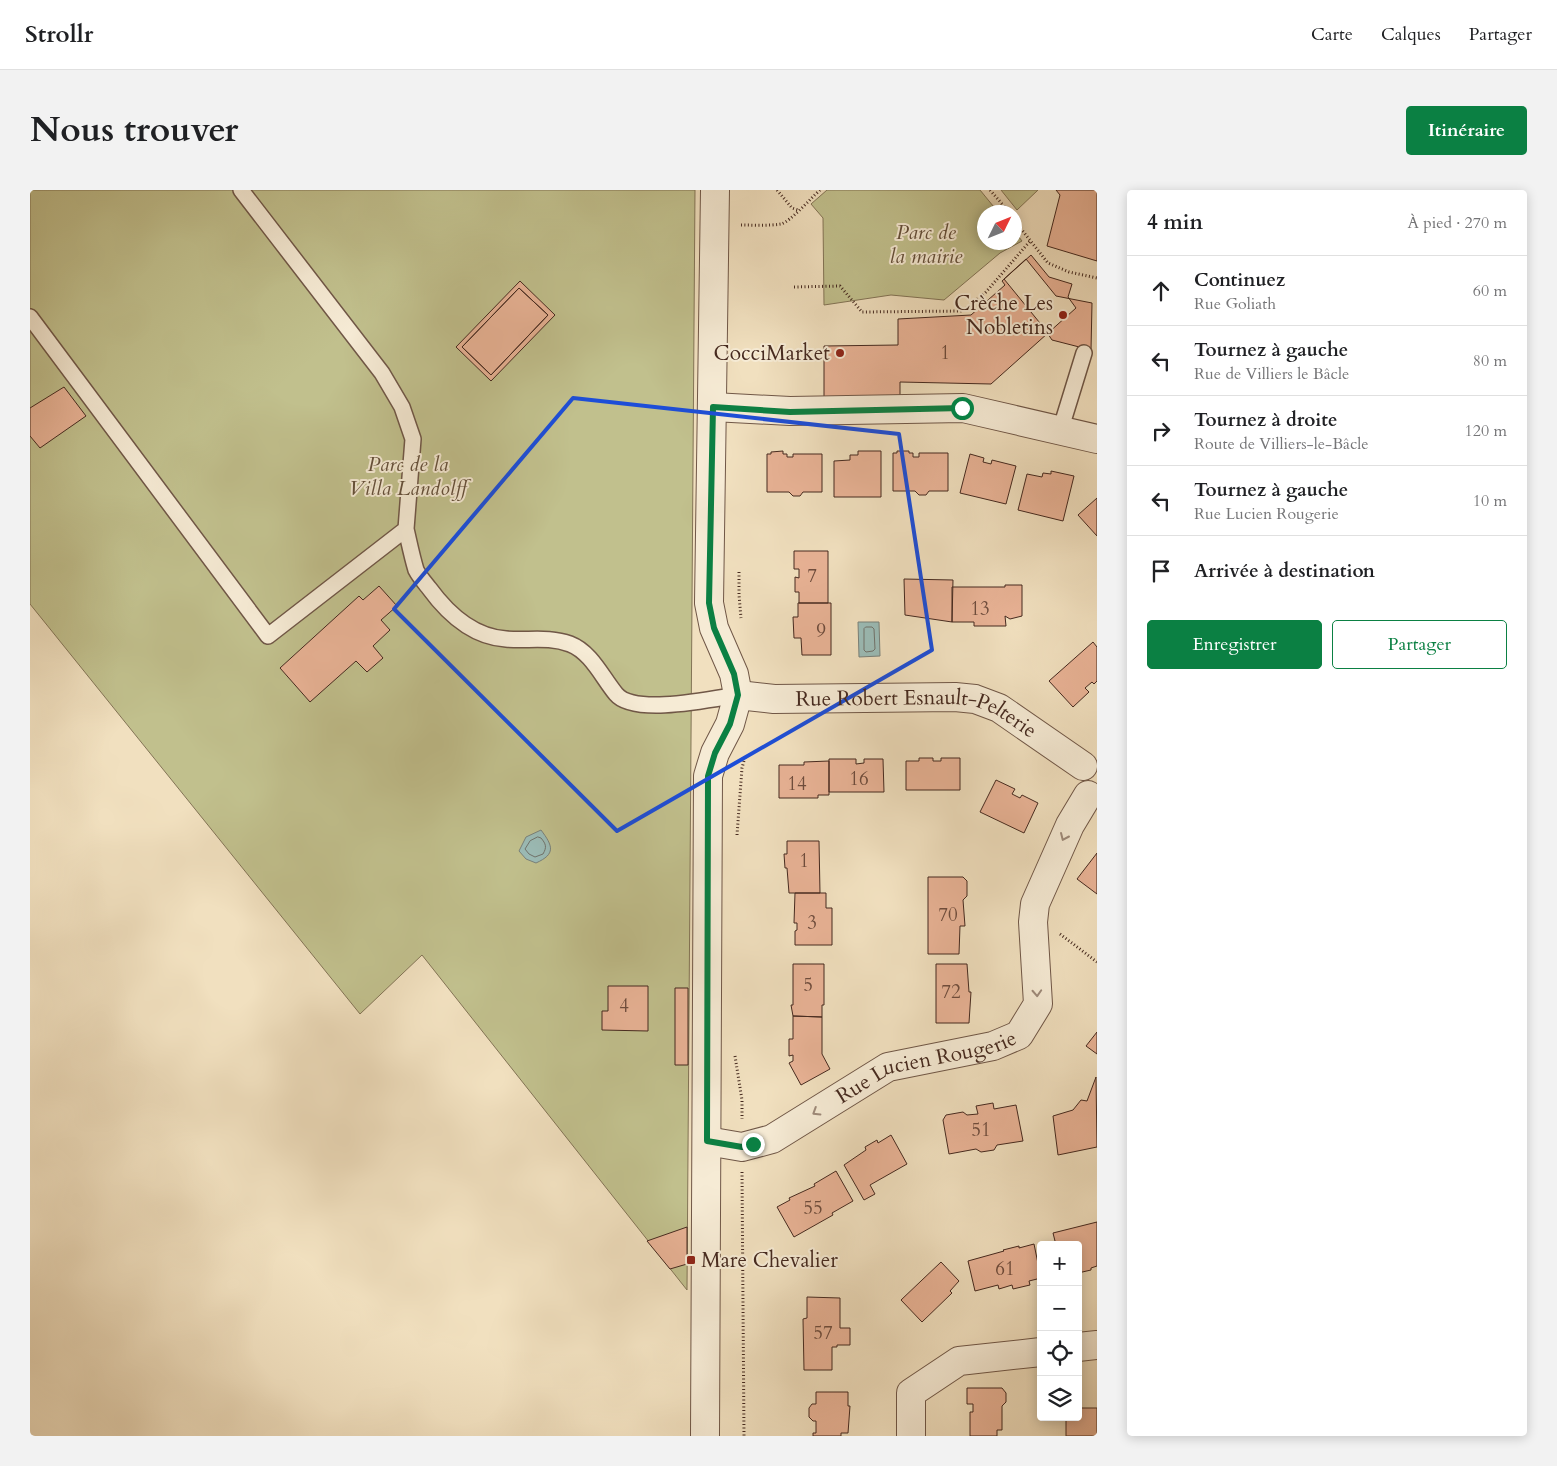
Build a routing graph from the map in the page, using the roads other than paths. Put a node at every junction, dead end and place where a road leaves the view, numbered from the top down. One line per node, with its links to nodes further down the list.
1 (241, 190): 8 (lane)
2 (715, 190): 5 (street)
3 (30, 317): 8 (lane)
4 (1084, 353): 6 (lane)
5 (713, 407): 6 (street); 9 (street)
6 (1060, 431): 7 (street)
7 (1092, 438)
8 (406, 529): 9 (lane)
9 (738, 695): 10 (street, Rue Robert Esnault-Pelterie); 12 (street)
10 (1090, 761): 11 (street)
11 (1092, 797): 12 (street, Rue Lucien Rougerie, one-way to 12)
12 (707, 1141): 16 (street)
13 (1097, 1345): 14 (street)
14 (1082, 1347)
15 (1037, 1352): 17 (street)
16 (705, 1436)
17 (911, 1436)

